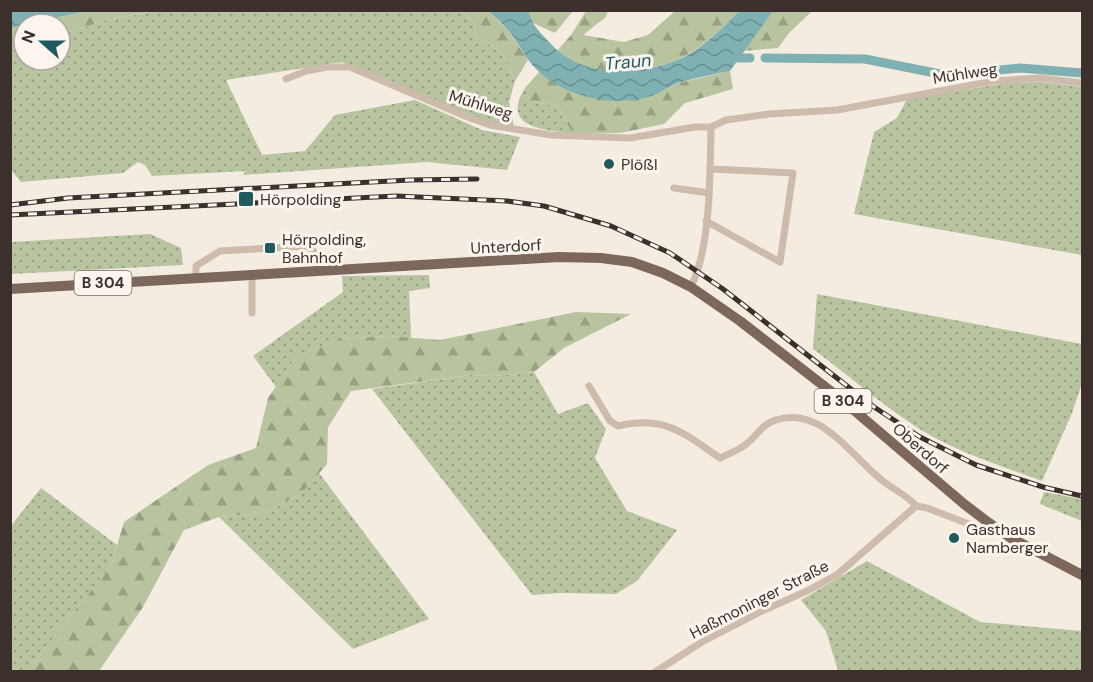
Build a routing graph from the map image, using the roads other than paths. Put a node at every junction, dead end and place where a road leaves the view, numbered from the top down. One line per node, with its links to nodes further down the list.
1 (286, 79): 3 (street, Mühlweg)
2 (1083, 83): 3 (street, Mühlweg)
3 (711, 127): 4 (street)
4 (710, 169): 6 (street); 7 (street)
5 (674, 188): 6 (street)
6 (709, 193): 7 (street)
7 (706, 221): 11 (street)
8 (317, 272): 9 (main road, Unterdorf / B 304); 10 (street); 11 (main road, Unterdorf / B 304)
9 (252, 276): 10 (main road, Unterdorf / B 304); 13 (street)
10 (196, 278): 12 (main road, Unterdorf / B 304)
11 (691, 287): 16 (main road, Oberdorf / B 304)
12 (10, 289)
13 (252, 313)
14 (589, 386): 15 (street)
15 (916, 506): 16 (street); 18 (street, Haßmoninger Straße)
16 (988, 523): 17 (main road, Oberdorf / B 304)
17 (1083, 575)
18 (657, 670)

